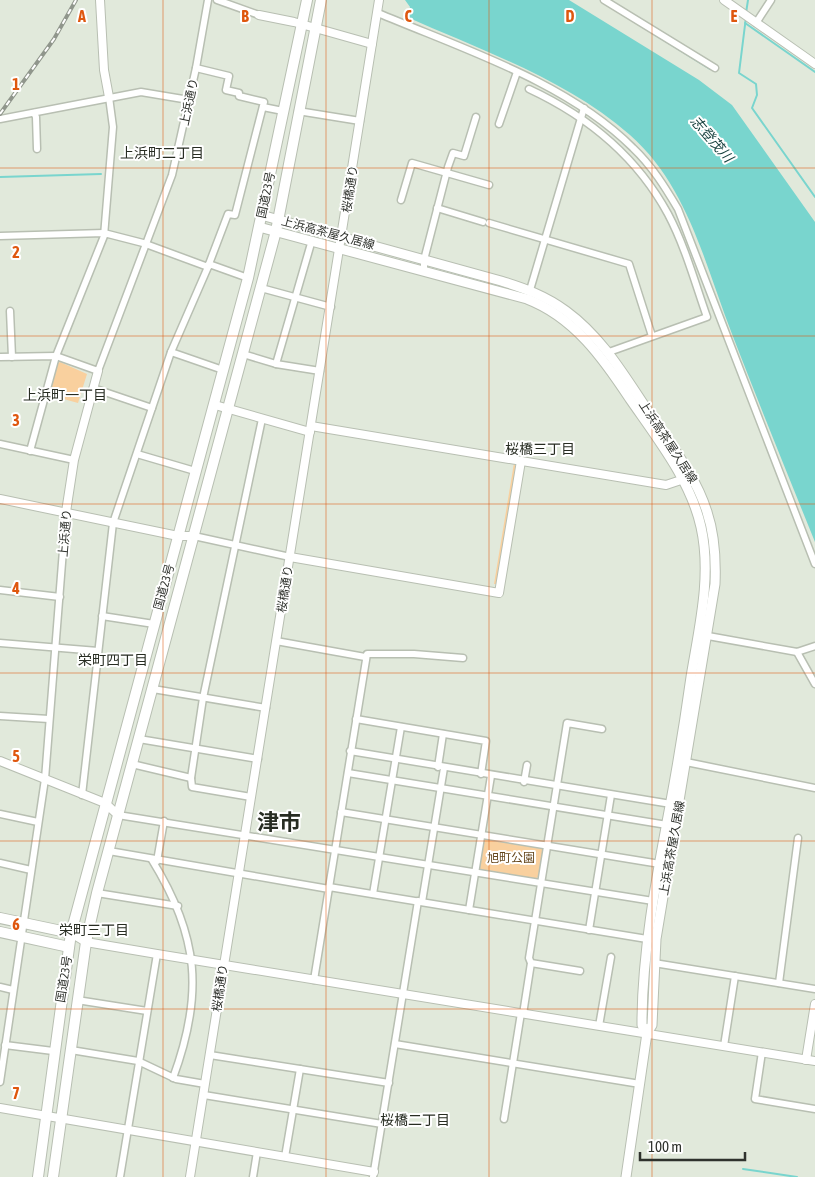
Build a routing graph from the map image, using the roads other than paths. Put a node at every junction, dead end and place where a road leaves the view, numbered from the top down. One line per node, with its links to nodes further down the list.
1 (100, 0): 21 (street)
2 (208, 0): 17 (street, 上浜通り)
3 (217, 0): 11 (street)
4 (307, 0): 13 (main road, 国道23号)
5 (321, 0): 14 (main road, 国道23号)
6 (379, 0): 10 (street, 桜橋通り)
7 (604, 0): 18 (street)
8 (724, 0): 12 (street)
9 (771, 0): 12 (street)
10 (378, 13): 15 (street, 桜橋通り); 19 (street)
11 (258, 15): 13 (street)
12 (756, 23): 16 (street)
13 (302, 24): 14 (street); 25 (main road, 国道23号)
14 (314, 27): 15 (street); 26 (main road, 国道23号)
15 (372, 44): 31 (street, 桜橋通り)
16 (815, 64)
17 (196, 68): 22 (street, 上浜通り); 23 (street)
18 (715, 68)
19 (517, 72): 24 (street); 32 (street)
20 (529, 89): 29 (street)
21 (110, 97): 22 (street); 27 (street); 42 (street)
22 (189, 100): 47 (street, 上浜通り)
23 (263, 107): 25 (street); 50 (street)
24 (584, 108): 29 (street); 89 (street)
25 (283, 111): 38 (main road, 国道23号)
26 (298, 111): 31 (street); 39 (main road, 国道23号)
27 (34, 113): 30 (street); 33 (street)
28 (476, 117): 34 (street)
29 (581, 119): 45 (street); 58 (street)
30 (1, 120)
31 (360, 120): 44 (street, 桜橋通り)
32 (499, 124)
33 (37, 149)
34 (446, 172): 35 (street); 36 (street); 37 (street)
35 (489, 185)
36 (401, 200)
37 (437, 208): 45 (street); 49 (street)
38 (262, 215): 39 (main road, 上浜高茶屋久居線); 40 (main road, 国道23号)
39 (278, 220): 41 (main road, 国道23号); 44 (main road, 上浜高茶屋久居線)
40 (259, 226): 41 (main road, 上浜高茶屋久居線); 52 (main road, 国道23号)
41 (276, 231): 46 (main road, 上浜高茶屋久居線); 53 (main road, 国道23号)
42 (104, 233): 43 (street); 47 (street); 62 (street)
43 (0, 236)
44 (342, 236): 48 (street, 桜橋通り); 49 (main road, 上浜高茶屋久居線)
45 (545, 239): 54 (street); 58 (street)
46 (312, 240): 48 (main road, 上浜高茶屋久居線); 55 (street)
47 (146, 244): 50 (street); 67 (street, 上浜通り)
48 (341, 247): 51 (main road, 上浜高茶屋久居線); 56 (street, 桜橋通り)
49 (424, 260): 51 (street); 54 (main road, 上浜高茶屋久居線)
50 (208, 266): 52 (street); 59 (street)
51 (424, 270): 81 (main road, 上浜高茶屋久居線)
52 (248, 278): 66 (main road, 国道23号)
53 (261, 288): 55 (street); 61 (main road, 国道23号)
54 (530, 290): 60 (main road, 上浜高茶屋久居線)
55 (296, 298): 56 (street); 65 (street)
56 (331, 307): 68 (street, 桜橋通り)
57 (10, 311): 64 (street)
58 (652, 336): 60 (street)
59 (171, 352): 66 (street); 71 (street)
60 (609, 352): 94 (main road, 上浜高茶屋久居線)
61 (243, 354): 65 (street); 72 (main road, 国道23号)
62 (56, 356): 64 (street); 67 (street); 76 (street)
63 (0, 357): 64 (street)
64 (12, 357)
65 (276, 364): 68 (street)
66 (223, 370): 70 (main road, 国道23号)
67 (98, 371): 69 (street, 上浜通り)
68 (320, 371): 74 (street, 桜橋通り)
69 (92, 388): 71 (street); 78 (street, 上浜通り)
70 (215, 405): 72 (street); 80 (main road, 国道23号)
71 (152, 408): 77 (street)
72 (228, 410): 73 (street); 86 (main road, 国道23号)
73 (262, 419): 74 (street); 87 (street)
74 (311, 429): 79 (street); 88 (street, 桜橋通り)
75 (0, 444): 76 (street)
76 (30, 451): 78 (street)
77 (137, 454): 80 (street); 84 (street)
78 (74, 460): 83 (street, 上浜通り)
79 (521, 461): 81 (street); 88 (street)
80 (195, 471): 85 (main road, 国道23号)
81 (682, 480): 94 (main road, 上浜高茶屋久居線)
82 (0, 499): 83 (street)
83 (66, 512): 84 (street); 91 (street, 上浜通り)
84 (113, 523): 85 (street); 92 (street)
85 (178, 536): 86 (street); 93 (main road, 国道23号)
86 (194, 536): 87 (street); 104 (main road, 国道23号)
87 (235, 546): 88 (street); 105 (street)
88 (290, 557): 95 (street, 桜橋通り)
89 (815, 564)
90 (0, 590): 91 (street)
91 (60, 597): 98 (street, 上浜通り)
92 (102, 616): 93 (street); 99 (street)
93 (154, 624): 137 (main road, 国道23号)
94 (703, 635): 100 (street); 119 (main road, 上浜高茶屋久居線); 138 (main road, 上浜高茶屋久居線)
95 (276, 641): 101 (street); 106 (street, 桜橋通り)
96 (0, 643): 98 (street)
97 (815, 646): 100 (street)
98 (55, 648): 99 (street); 108 (street, 上浜通り)
99 (98, 651): 134 (street)
100 (797, 652): 103 (street)
101 (366, 658): 102 (street); 109 (street)
102 (463, 658)
103 (815, 684)
104 (153, 689): 105 (street); 113 (main road, 国道23号)
105 (203, 698): 106 (street); 114 (street)
106 (266, 708): 116 (street, 桜橋通り)
107 (0, 716): 108 (street)
108 (50, 719): 127 (street, 上浜通り)
109 (356, 719): 110 (street); 115 (street)
110 (401, 727): 112 (street); 117 (street)
111 (602, 729): 130 (street)
112 (444, 734): 122 (street); 124 (street)
113 (139, 739): 114 (street); 120 (main road, 国道23号)
114 (195, 748): 116 (street); 126 (street)
115 (350, 751): 117 (street); 123 (street)
116 (258, 759): 135 (street, 桜橋通り)
117 (396, 759): 122 (street); 128 (street)
118 (0, 761): 127 (street)
119 (686, 762): 131 (street); 187 (main road, 上浜高茶屋久居線)
120 (132, 764): 126 (street); 142 (main road, 国道23号)
121 (527, 765): 129 (street)
122 (441, 767): 124 (street); 132 (street)
123 (348, 773): 128 (street); 140 (street)
124 (481, 774): 125 (street)
125 (491, 776): 129 (street); 136 (street)
126 (191, 778): 135 (street)
127 (45, 780): 134 (street); 146 (street, 上浜通り)
128 (392, 780): 132 (street); 144 (street)
129 (524, 782): 130 (street)
130 (557, 787): 133 (street); 139 (street)
131 (815, 788)
132 (441, 789): 136 (street); 148 (street)
133 (611, 794): 138 (street); 143 (street)
134 (82, 795): 137 (street)
135 (251, 797): 149 (street, 桜橋通り)
136 (489, 797): 139 (street); 150 (street)
137 (105, 803): 142 (street); 178 (main road, 国道23号)
138 (670, 804): 147 (main road, 上浜高茶屋久居線)
139 (554, 807): 143 (street); 152 (street)
140 (341, 812): 144 (street); 153 (street)
141 (0, 814): 146 (street)
142 (118, 815): 145 (street); 154 (main road, 国道23号)
143 (608, 816): 147 (street); 155 (street)
144 (386, 819): 148 (street); 156 (street)
145 (164, 821): 149 (street); 157 (street)
146 (38, 822): 161 (street, 上浜通り)
147 (666, 825): 160 (main road, 上浜高茶屋久居線)
148 (435, 826): 150 (street); 159 (street)
149 (245, 835): 153 (street); 163 (street, 桜橋通り)
150 (482, 835): 152 (street); 162 (street)
151 (798, 838): 192 (street)
152 (548, 845): 155 (street); 164 (street)
153 (335, 849): 156 (street); 165 (street)
154 (108, 852): 157 (street); 167 (main road, 国道23号)
155 (601, 854): 160 (street); 166 (street)
156 (379, 856): 159 (street); 168 (street)
157 (155, 860): 163 (street); 171 (street)
158 (0, 863): 161 (street)
159 (428, 864): 162 (street); 170 (street)
160 (660, 864): 169 (main road, 上浜高茶屋久居線)
161 (31, 870): 175 (street, 上浜通り)
162 (476, 872): 164 (street); 172 (street)
163 (239, 874): 165 (street); 188 (street, 桜橋通り)
164 (541, 883): 166 (street); 174 (street)
165 (329, 888): 168 (street); 191 (street)
166 (595, 892): 169 (street); 176 (street)
167 (97, 893): 171 (street); 181 (main road, 国道23号)
168 (373, 894): 170 (street)
169 (653, 901): 180 (main road, 上浜高茶屋久居線)
170 (420, 902): 172 (street); 196 (street)
171 (178, 906): 185 (street)
172 (469, 910): 174 (street)
173 (0, 918): 175 (main road)
174 (536, 921): 176 (street); 186 (street)
175 (23, 923): 178 (main road); 179 (street, 上浜通り)
176 (589, 930): 180 (street)
177 (0, 932): 179 (main road)
178 (71, 934): 181 (street); 182 (main road, 国道23号)
179 (21, 936): 182 (main road); 194 (street, 上浜通り)
180 (647, 938): 202 (main road, 上浜高茶屋久居線)
181 (86, 942): 182 (street); 183 (street); 197 (main road, 国道23号)
182 (69, 947): 207 (main road, 国道23号)
183 (157, 954): 185 (street); 199 (street)
184 (611, 957): 201 (street)
185 (191, 959): 188 (street); 215 (street)
186 (531, 963): 189 (street); 200 (street)
187 (654, 963): 190 (street); 202 (main road, 上浜高茶屋久居線)
188 (225, 964): 191 (street); 209 (street, 桜橋通り)
189 (580, 971)
190 (736, 976): 192 (street); 204 (street)
191 (314, 980): 196 (street)
192 (779, 983): 195 (street)
193 (0, 987): 194 (street)
194 (13, 990): 205 (street, 上浜通り)
195 (815, 990)
196 (404, 994): 200 (street); 203 (street)
197 (77, 1000): 199 (street); 206 (main road, 国道23号)
198 (815, 1008): 210 (street)
199 (147, 1011): 211 (street)
200 (522, 1014): 201 (street); 213 (street)
201 (599, 1026): 202 (street)
202 (647, 1033): 204 (street); 219 (main road, 上浜高茶屋久居線)
203 (395, 1044): 213 (street); 217 (street)
204 (724, 1046): 208 (street)
205 (3, 1047): 207 (street); 216 (street, 上浜通り)
206 (71, 1050): 211 (street); 225 (main road, 国道23号)
207 (54, 1051): 224 (main road, 国道23号)
208 (762, 1052): 210 (street); 222 (street)
209 (210, 1055): 214 (street); 218 (street, 桜橋通り)
210 (806, 1060): 212 (street)
211 (138, 1061): 215 (street); 228 (street)
212 (815, 1061)
213 (513, 1064): 219 (street); 226 (street)
214 (300, 1069): 217 (street); 223 (street)
215 (173, 1078): 218 (street)
216 (0, 1082)
217 (389, 1083): 227 (street)
218 (206, 1084): 220 (street, 桜橋通り)
219 (640, 1084): 238 (main road, 上浜高茶屋久居線)
220 (204, 1095): 223 (street); 229 (street, 桜橋通り)
221 (0, 1108): 224 (street)
222 (815, 1108)
223 (292, 1110): 227 (street); 231 (street)
224 (46, 1117): 225 (street); 233 (main road, 国道23号)
225 (61, 1120): 228 (street); 234 (main road, 国道23号)
226 (504, 1120)
227 (382, 1124): 232 (street)
228 (128, 1131): 229 (street); 235 (street)
229 (196, 1142): 230 (street); 236 (street, 桜橋通り)
230 (257, 1152): 231 (street); 237 (street)
231 (285, 1157): 232 (street)
232 (373, 1174)
233 (38, 1177)
234 (53, 1177)
235 (120, 1177)
236 (190, 1177)
237 (253, 1177)
238 (626, 1177)

